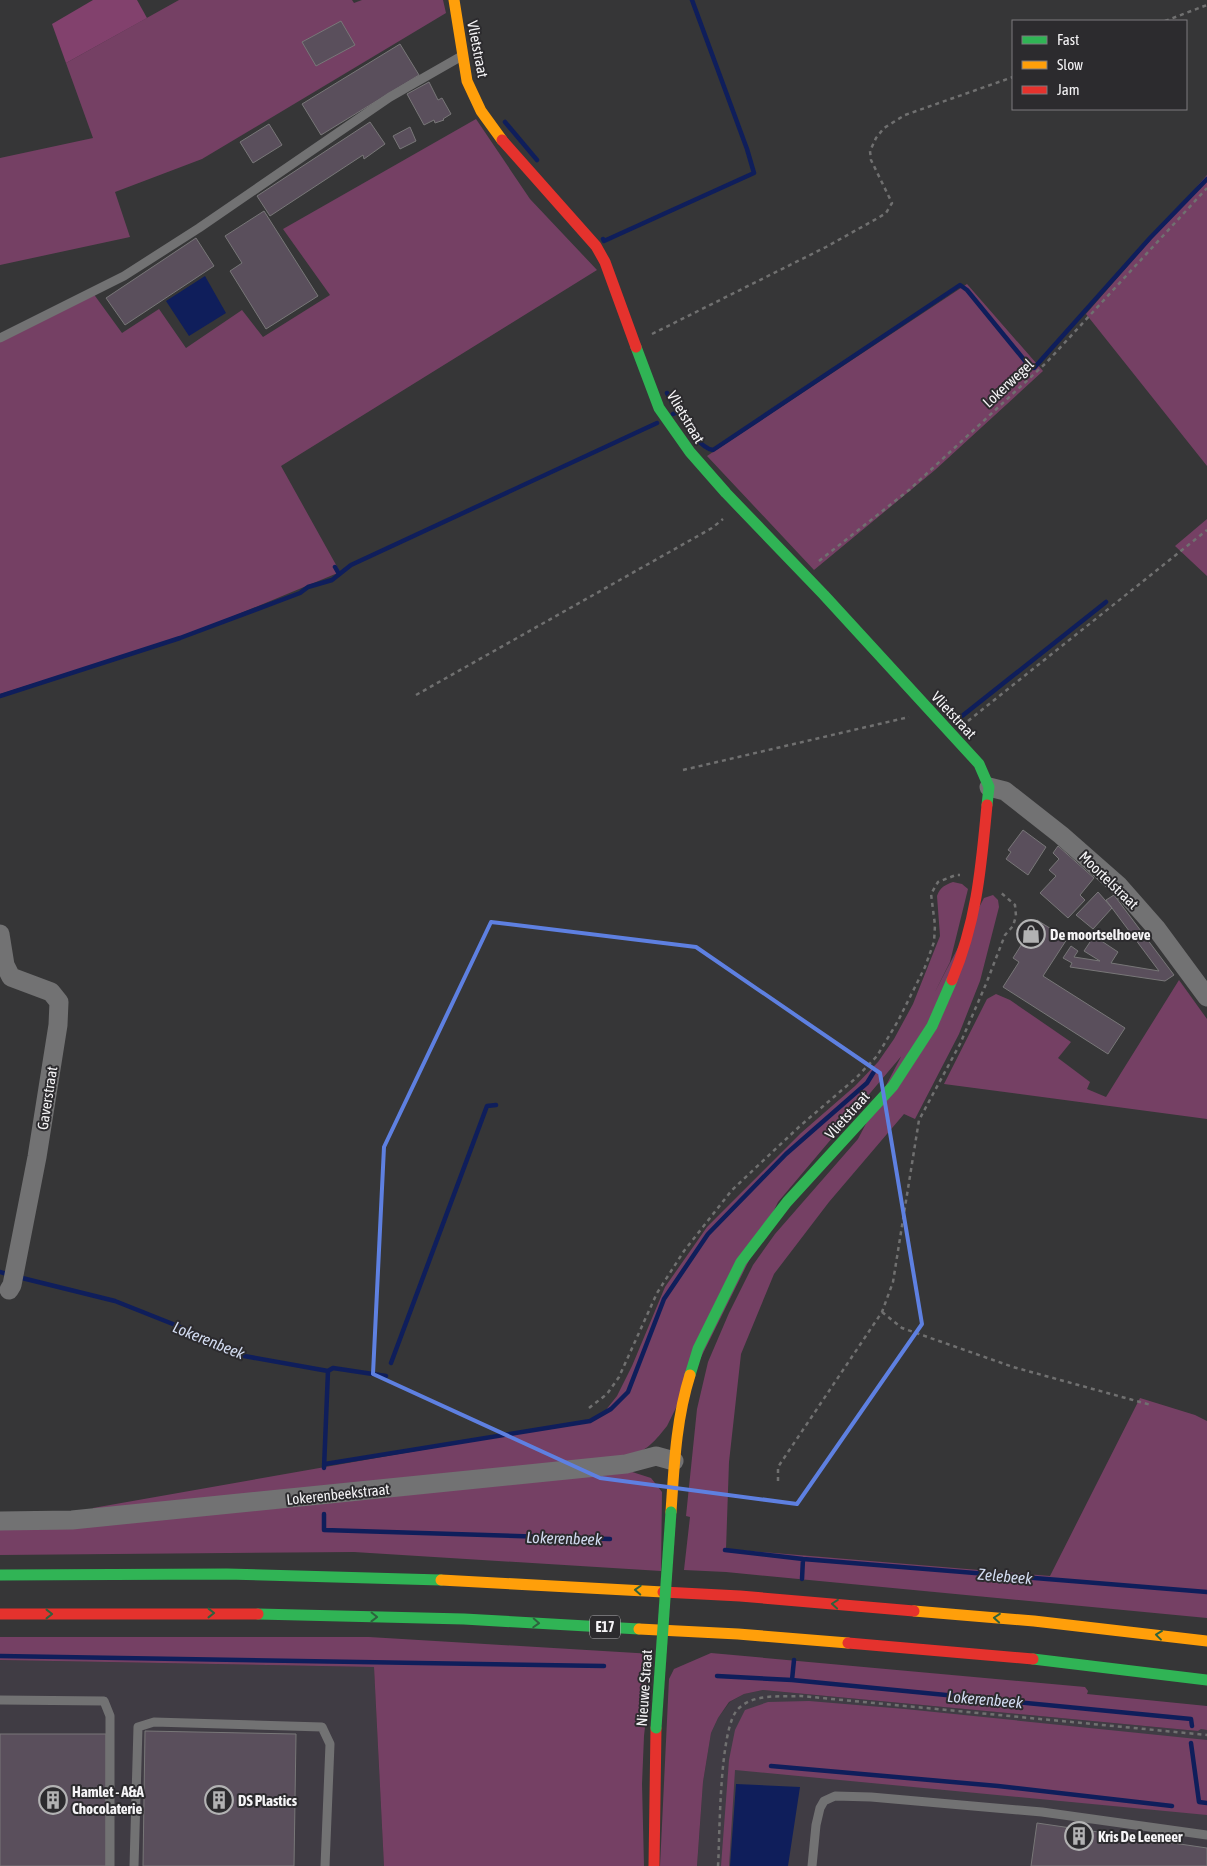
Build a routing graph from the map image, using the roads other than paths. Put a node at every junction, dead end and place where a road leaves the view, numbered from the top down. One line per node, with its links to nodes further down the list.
1 (454, 0): 2 (main road, Vlietstraat)
2 (462, 55): 3 (lane); 4 (main road, Vlietstraat)
3 (0, 338)
4 (989, 787): 6 (street, Moortelstraat); 8 (main road, Vlietstraat)
5 (0, 934): 7 (street, Gaverstraat)
6 (1207, 997)
7 (10, 1287)
8 (674, 1461): 9 (main road, Vlietstraat); 10 (street, Lokerenbeekstraat)
9 (671, 1512): 20 (main road, Nieuwe Straat, bridge)
10 (0, 1521)
11 (0, 1575): 13 (main road, one-way to 11)
12 (0, 1614): 14 (main road, E17, one-way to 14)
13 (1207, 1641)
14 (1207, 1680)
15 (0, 1700): 17 (lane)
16 (1207, 1835): 21 (lane)
17 (110, 1866)
18 (134, 1866): 19 (lane)
19 (325, 1866)
20 (654, 1866)
21 (812, 1866)

